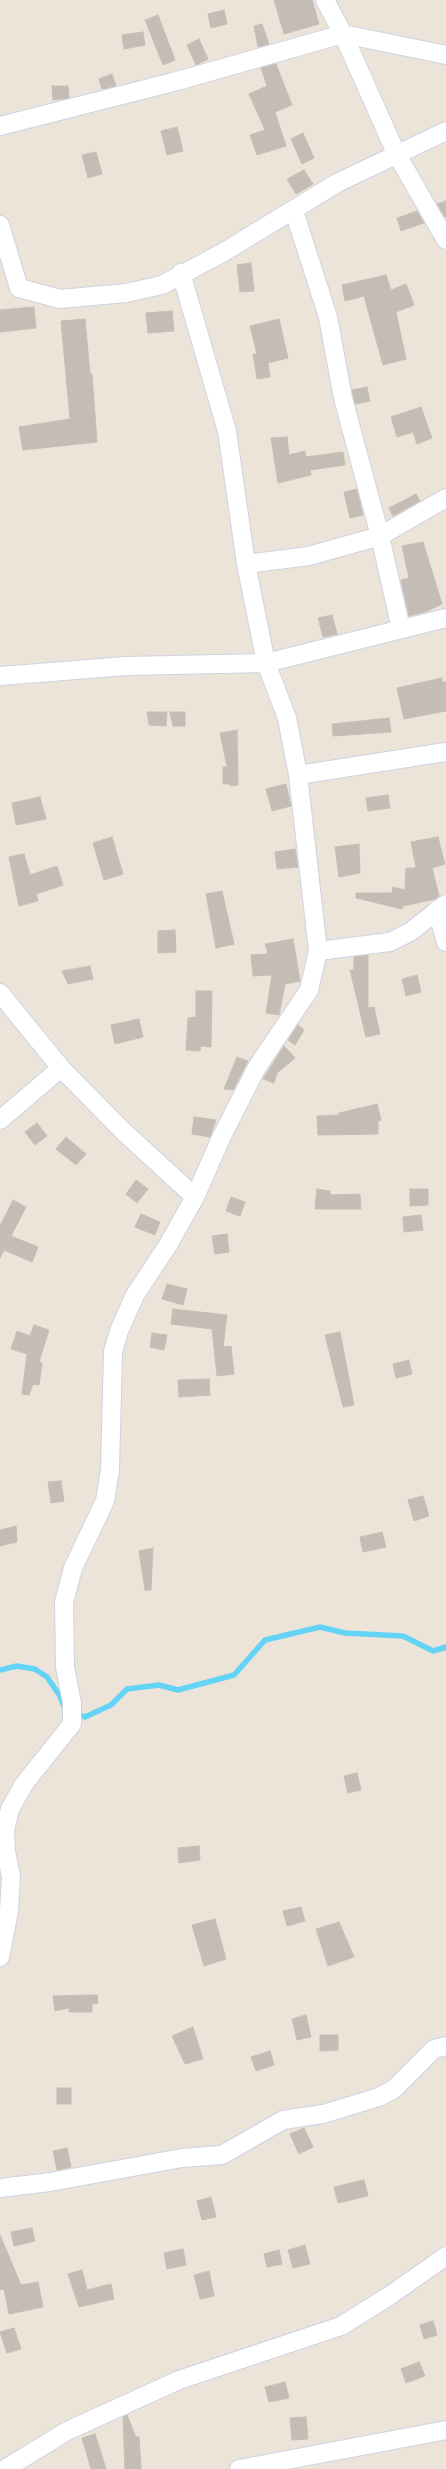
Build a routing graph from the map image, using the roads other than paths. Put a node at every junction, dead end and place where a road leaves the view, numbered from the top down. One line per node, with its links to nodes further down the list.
1 (325, 0): 2 (street)
2 (343, 34): 3 (street); 4 (street); 6 (street)
3 (446, 54)
4 (0, 126)
5 (446, 132): 6 (street)
6 (396, 153): 7 (street); 9 (street)
7 (294, 211): 10 (street); 12 (street)
8 (0, 225): 10 (street)
9 (446, 240)
10 (182, 273): 13 (street)
11 (446, 498): 12 (street)
12 (380, 536): 13 (street); 15 (street)
13 (246, 564): 16 (street)
14 (446, 618): 15 (street)
15 (401, 629): 16 (street)
16 (266, 663): 17 (street); 19 (street)
17 (0, 676)
18 (446, 752): 19 (street)
19 (298, 775): 22 (street)
20 (442, 907): 21 (street); 22 (street)
21 (446, 942)
22 (318, 951): 26 (street)
23 (0, 993): 24 (street)
24 (62, 1068): 25 (street); 26 (street)
25 (0, 1120)
26 (195, 1197): 27 (street)
27 (0, 1957)
28 (446, 2046): 29 (street)
29 (0, 2188)
30 (446, 2256): 32 (street)
31 (446, 2430): 33 (street)
32 (5, 2469)
33 (239, 2469)

